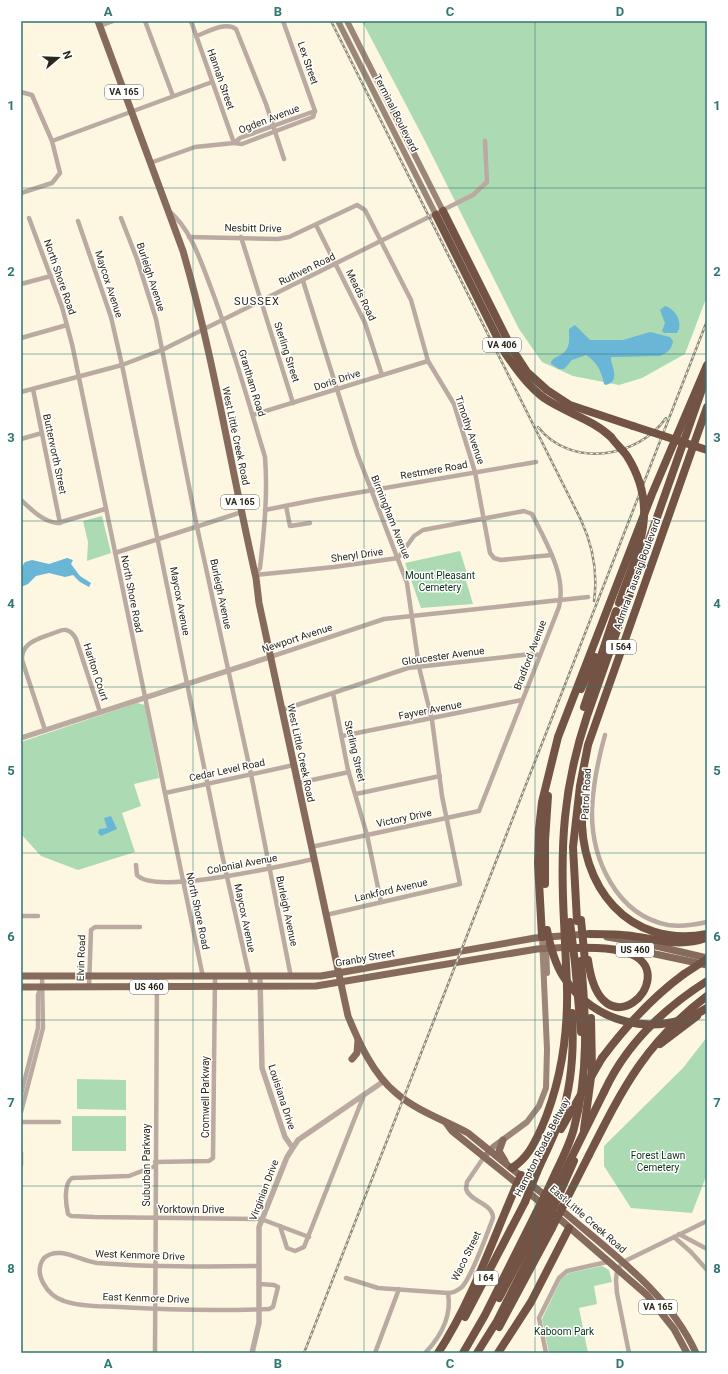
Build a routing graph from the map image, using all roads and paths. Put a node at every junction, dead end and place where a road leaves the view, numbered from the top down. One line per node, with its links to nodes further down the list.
1 (113, 21): 7 (street)
2 (145, 21): 11 (street)
3 (191, 21): 8 (street, Hannah Street)
4 (283, 21): 13 (street, Lex Street)
5 (338, 21): 23 (main road, Terminal Boulevard / VA 406)
6 (347, 21): 23 (main road, Terminal Boulevard / VA 406)
7 (99, 23): 12 (main road, West Little Creek Road / VA 165)
8 (196, 36): 9 (street, Hannah Street); 14 (street)
9 (212, 82): 11 (street); 17 (street, Hannah Street)
10 (21, 92): 15 (street)
11 (173, 96): 12 (street)
12 (132, 111): 15 (street); 19 (main road, West Little Creek Road / VA 165)
13 (315, 111): 14 (street, Ogden Avenue)
14 (275, 129): 17 (street, Ogden Avenue); 18 (street)
15 (52, 141): 20 (street)
16 (485, 141): 23 (street, Ruthven Road)
17 (234, 143): 19 (street, Ogden Avenue)
18 (284, 159)
19 (150, 163): 22 (main road, West Little Creek Road / VA 165)
20 (21, 193)
21 (357, 205): 27 (street, Nesbitt Drive); 30 (street, Timothy Avenue)
22 (167, 209): 28 (street, Grantham Road); 38 (main road, West Little Creek Road / VA 165)
23 (439, 213): 30 (street, Ruthven Road); 56 (highway, VA 406, bridge); 78 (highway, VA 406, bridge)
24 (29, 218): 32 (street, North Shore Road)
25 (120, 218): 40 (street, Burleigh Avenue)
26 (78, 221): 42 (street, Maycox Avenue)
27 (316, 224): 29 (street, Nesbitt Drive); 31 (street, Meads Road)
28 (189, 236): 29 (street, Nesbitt Drive); 36 (street, Grantham Road)
29 (241, 238): 35 (street, Sterling Street)
30 (382, 242): 31 (street, Ruthven Road); 41 (street, Timothy Avenue)
31 (336, 265): 33 (street, Ruthven Road); 44 (street, Meads Road)
32 (51, 276): 34 (street); 37 (street, North Shore Road)
33 (303, 281): 35 (street, Ruthven Road); 48 (street, Birmingham Avenue)
34 (21, 284)
35 (261, 301): 36 (street, Ruthven Road); 50 (street, Sterling Street)
36 (223, 320): 38 (street, Ruthven Road); 52 (street, Grantham Road)
37 (67, 325): 39 (street); 45 (street, North Shore Road)
38 (203, 329): 40 (street, Ruthven Road); 64 (main road, West Little Creek Road / VA 165)
39 (21, 338)
40 (162, 350): 42 (street, Ruthven Road); 70 (street, Burleigh Avenue)
41 (428, 361): 44 (street, Doris Drive); 58 (street, Timothy Avenue)
42 (122, 365): 45 (street, Ruthven Road); 71 (street, Maycox Avenue)
43 (707, 365): 95 (highway)
44 (382, 375): 48 (street, Doris Drive)
45 (78, 376): 47 (street, Ruthven Road); 62 (street, North Shore Road)
46 (707, 376): 104 (highway)
47 (32, 389): 49 (street, Ruthven Road); 54 (street, Butterworth Street)
48 (336, 390): 50 (street, Doris Drive); 59 (street, Birmingham Avenue)
49 (21, 392)
50 (293, 403): 52 (street, Doris Drive)
51 (707, 407): 69 (highway, Admiral Taussig Boulevard / I 564)
52 (253, 415): 63 (street, Grantham Road)
53 (707, 419): 69 (highway)
54 (42, 433): 55 (street); 66 (street, Butterworth Street)
55 (21, 439)
56 (707, 450)
57 (536, 462): 58 (street, Restmere Road)
58 (475, 472): 59 (street, Restmere Road); 65 (street, Timothy Avenue)
59 (371, 490): 61 (street, Restmere Road); 74 (street, Birmingham Avenue)
60 (21, 501): 66 (street)
61 (286, 506): 63 (street, Restmere Road); 67 (street)
62 (105, 509): 66 (street); 72 (street, North Shore Road)
63 (265, 510): 75 (street, Grantham Road)
64 (242, 512): 70 (street); 75 (main road, West Little Creek Road / VA 165)
65 (483, 518): 68 (street, Sheryl Drive); 73 (street, Timothy Avenue); 74 (street, Sheryl Drive)
66 (60, 523)
67 (310, 523)
68 (536, 523): 73 (street, Bradford Avenue)
69 (665, 525): 98 (highway, Admiral Taussig Boulevard / I 564)
70 (197, 527): 71 (street); 83 (street, Burleigh Avenue)
71 (157, 540): 72 (street); 84 (street, Maycox Avenue)
72 (115, 553): 86 (street, North Shore Road)
73 (552, 555): 77 (street, Bradford Avenue)
74 (398, 558): 75 (street, Sheryl Drive); 79 (street, Birmingham Avenue)
75 (255, 574): 81 (main road, West Little Creek Road / VA 165)
76 (588, 597): 77 (street, Newport Avenue)
77 (560, 599): 79 (street, Newport Avenue); 80 (street, Bradford Avenue)
78 (617, 607): 95 (highway); 104 (highway)
79 (413, 616): 81 (street, Newport Avenue); 82 (street, Birmingham Avenue)
80 (540, 655): 82 (street, Gloucester Avenue); 87 (street, Bradford Avenue)
81 (270, 657): 83 (street, Newport Avenue); 88 (main road, West Little Creek Road / VA 165)
82 (419, 667): 85 (street, Gloucester Avenue); 90 (street, Birmingham Avenue)
83 (228, 670): 84 (street, Newport Avenue); 99 (street, Burleigh Avenue)
84 (187, 683): 86 (street, Newport Avenue); 102 (street, Maycox Avenue)
85 (333, 693): 88 (street, Gloucester Avenue); 92 (street, Sterling Street)
86 (145, 698): 89 (street, Newport Avenue); 106 (street, North Shore Road)
87 (522, 700): 90 (street, Fayver Avenue); 105 (street, Bradford Avenue)
88 (282, 710): 96 (main road, West Little Creek Road / VA 165)
89 (100, 712): 91 (street, Newport Avenue); 91 (street, Hariton Court)
90 (432, 720): 92 (street, Fayver Avenue); 101 (street, Birmingham Avenue)
91 (44, 730): 94 (street, Newport Avenue)
92 (342, 736): 97 (street, Sterling Street)
93 (605, 736): 122 (street, Patrol Road)
94 (21, 738)
95 (554, 756): 100 (highway)
96 (294, 765): 99 (street, Cedar Level Road); 103 (main road, West Little Creek Road / VA 165)
97 (349, 772): 103 (street); 107 (street, Sterling Street)
98 (582, 772): 121 (highway); 125 (highway)
99 (251, 774): 102 (street, Cedar Level Road); 113 (street, Burleigh Avenue)
100 (550, 775): 126 (highway); 126 (highway)
101 (440, 776): 107 (street); 108 (street, Birmingham Avenue)
102 (208, 783): 106 (street, Cedar Level Road); 114 (street, Maycox Avenue)
103 (298, 783): 110 (main road, West Little Creek Road / VA 165)
104 (568, 787): 121 (highway)
105 (487, 791): 108 (street, Victory Drive)
106 (165, 793): 115 (street, North Shore Road)
107 (356, 794): 109 (street, Sterling Street)
108 (446, 818): 109 (street, Victory Drive); 116 (street, Birmingham Avenue)
109 (367, 835): 110 (street, Victory Drive); 117 (street, Sterling Street)
110 (311, 847): 111 (main road, West Little Creek Road / VA 165)
111 (314, 859): 113 (street, Colonial Avenue); 118 (main road, West Little Creek Road / VA 165)
112 (136, 865): 115 (street, Colonial Avenue)
113 (268, 868): 114 (street, Colonial Avenue); 142 (street, Burleigh Avenue)
114 (227, 876): 115 (street, Colonial Avenue); 140 (street, Maycox Avenue)
115 (182, 881): 138 (street, North Shore Road)
116 (460, 884): 117 (street, Lankford Avenue)
117 (381, 902): 118 (street, Lankford Avenue)
118 (326, 914): 133 (main road, West Little Creek Road / VA 165)
119 (21, 916): 120 (street)
120 (38, 916)
121 (573, 921): 128 (highway, bridge); 131 (highway, bridge); 131 (highway, bridge)
122 (707, 922)
123 (140, 927): 136 (street, Elvin Road)
124 (589, 934): 126 (main road, Granby Street / US 460); 127 (highway); 130 (main road, Granby Street / US 460)
125 (707, 934)
126 (543, 936): 129 (main road); 133 (main road, Granby Street / US 460); 153 (highway, bridge)
127 (707, 938)
128 (564, 946): 129 (main road, Granby Street / US 460); 131 (highway, bridge); 131 (highway); 132 (main road, Granby Street / US 460)
129 (544, 949): 144 (main road, Granby Street / US 460); 164 (main road)
130 (707, 958): 172 (highway, Hampton Roads Beltway, bridge)
131 (577, 962): 171 (highway); 172 (highway); 177 (highway, bridge); 177 (highway, bridge)
132 (707, 965)
133 (338, 973): 142 (main road, Granby Street / US 460); 144 (main road, West Little Creek Road / VA 165)
134 (21, 976): 135 (main road, Granby Street / US 460)
135 (42, 976): 136 (main road, Granby Street / US 460); 146 (street)
136 (90, 976): 137 (main road, Granby Street / US 460); 147 (street, Elvin Road)
137 (157, 977): 138 (main road, Granby Street / US 460); 148 (street, Suburban Parkway)
138 (203, 977): 139 (main road, Granby Street / US 460)
139 (216, 977): 140 (main road, Granby Street / US 460); 149 (street, Cromwell Parkway)
140 (249, 977): 141 (main road, Granby Street / US 460); 150 (street, Maycox Avenue)
141 (260, 977): 142 (main road, Granby Street / US 460); 151 (street, Louisiana Drive)
142 (291, 977)
143 (707, 981): 177 (highway, I 64, bridge)
144 (340, 983): 151 (main road, Granby Street / US 460); 154 (main road, East Little Creek Road / VA 165)
145 (21, 987): 146 (main road, Granby Street / US 460)
146 (41, 987): 147 (main road, Granby Street / US 460); 158 (street); 160 (street)
147 (89, 987): 148 (main road, Granby Street / US 460)
148 (157, 987): 149 (main road, Granby Street / US 460); 169 (street, Suburban Parkway)
149 (215, 988): 150 (main road, Granby Street / US 460); 169 (street, Cromwell Parkway)
150 (252, 988): 151 (main road, Granby Street / US 460)
151 (261, 988): 165 (street, Louisiana Drive)
152 (707, 996): 157 (highway, I 64)
153 (707, 1009): 157 (highway)
154 (358, 1038): 155 (main road); 156 (main road, East Little Creek Road / VA 165)
155 (352, 1060)
156 (384, 1081): 159 (street, Virginian Drive); 163 (main road, East Little Creek Road / VA 165)
157 (621, 1093): 177 (highway, I 64, bridge)
158 (21, 1094)
159 (364, 1095): 165 (street, Virginian Drive); 182 (street)
160 (21, 1112)
161 (21, 1122): 162 (street)
162 (59, 1122)
163 (446, 1123): 166 (main road, East Little Creek Road / VA 165); 168 (main road, East Little Creek Road / VA 165)
164 (503, 1140): 166 (main road); 171 (main road)
165 (292, 1147): 176 (street, Virginian Drive)
166 (489, 1151): 168 (main road); 171 (main road, East Little Creek Road / VA 165)
167 (21, 1153): 170 (street)
168 (484, 1157): 173 (main road, East Little Creek Road / VA 165); 195 (street, Waco Street)
169 (155, 1164): 175 (street, Suburban Parkway); 175 (street, Yorktown Drive)
170 (21, 1165)
171 (512, 1168): 173 (main road, East Little Creek Road / VA 165)
172 (538, 1173): 203 (highway, Hampton Roads Beltway / I 64, bridge)
173 (519, 1179): 174 (main road, East Little Creek Road / VA 165); 180 (main road, East Little Creek Road / VA 165); 202 (highway)
174 (569, 1216): 180 (main road); 186 (main road, East Little Creek Road / VA 165)
175 (155, 1218): 176 (street, Yorktown Drive); 187 (street, Suburban Parkway)
176 (262, 1220): 179 (street, Yorktown Drive); 188 (street, Virginian Drive)
177 (544, 1220): 204 (highway); 205 (highway, I 64); 206 (highway); 207 (highway, I 64)
178 (707, 1221): 181 (street)
179 (280, 1226): 182 (street, Yorktown Drive); 182 (street)
180 (570, 1228): 185 (main road, East Little Creek Road / VA 165); 208 (highway)
181 (679, 1234): 183 (street); 184 (street)
182 (309, 1236)
183 (674, 1237): 186 (street); 190 (street)
184 (707, 1249)
185 (607, 1262): 189 (main road, East Little Creek Road / VA 165); 209 (street)
186 (623, 1262): 189 (street); 212 (main road, East Little Creek Road / VA 165)
187 (156, 1265): 188 (street, West Kenmore Drive); 192 (street, West Kenmore Drive); 196 (street, Suburban Parkway)
188 (259, 1266): 193 (street, Virginian Drive)
189 (617, 1270): 210 (street); 211 (main road, East Little Creek Road / VA 165)
190 (707, 1270)
191 (346, 1278): 194 (street, Waco Street)
192 (41, 1280): 196 (street, East Kenmore Drive)
193 (259, 1284): 197 (street, Virginian Drive); 197 (street)
194 (399, 1289): 195 (street, Waco Street); 201 (street)
195 (448, 1293): 198 (street)
196 (156, 1308): 197 (street, East Kenmore Drive); 199 (street, Suburban Parkway)
197 (259, 1310): 200 (street, Virginian Drive)
198 (426, 1352)
199 (156, 1353)
200 (252, 1353)
201 (375, 1353)
202 (438, 1353)
203 (444, 1353)
204 (463, 1353)
205 (466, 1353)
206 (477, 1353)
207 (482, 1353)
208 (498, 1353)
209 (546, 1353)
210 (629, 1353)
211 (687, 1353)
212 (696, 1353)

